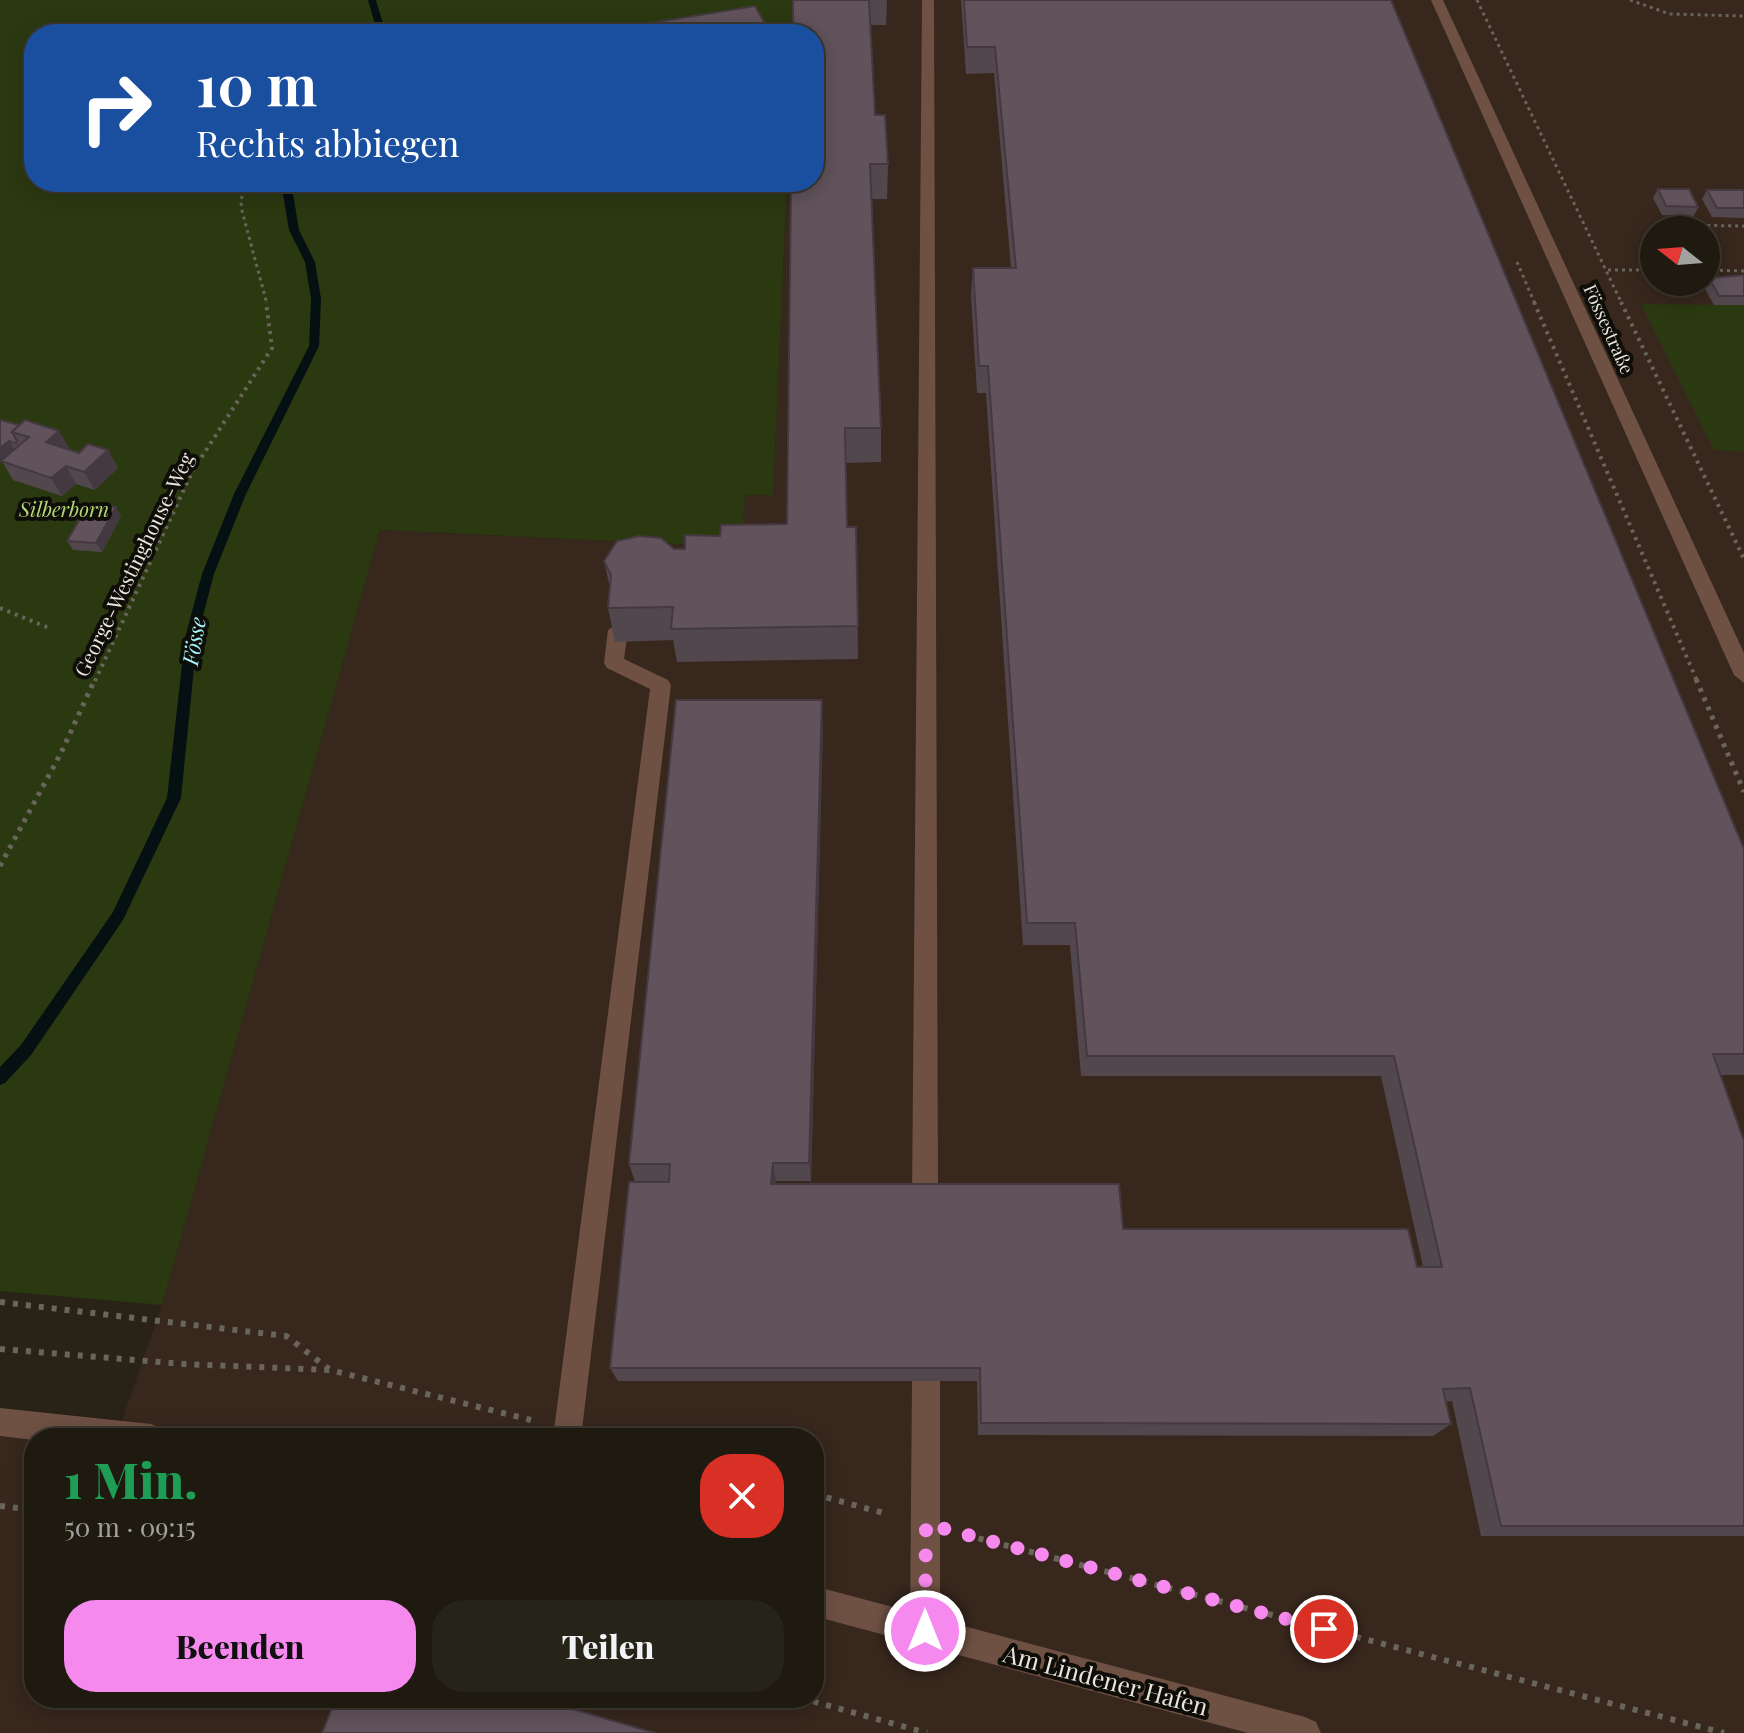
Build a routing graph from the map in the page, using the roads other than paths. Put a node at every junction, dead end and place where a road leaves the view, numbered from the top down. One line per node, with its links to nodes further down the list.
1 (928, 0): 5 (street)
2 (1437, 0): 4 (street, Fössestraße)
3 (618, 630): 9 (street)
4 (1744, 675)
5 (925, 1201)
6 (926, 1381): 11 (street)
7 (0, 1422): 8 (street)
8 (57, 1428)
9 (569, 1428)
10 (824, 1604): 11 (street, Am Lindener Hafen)
11 (925, 1631): 12 (street, Am Lindener Hafen)
12 (1305, 1733)

